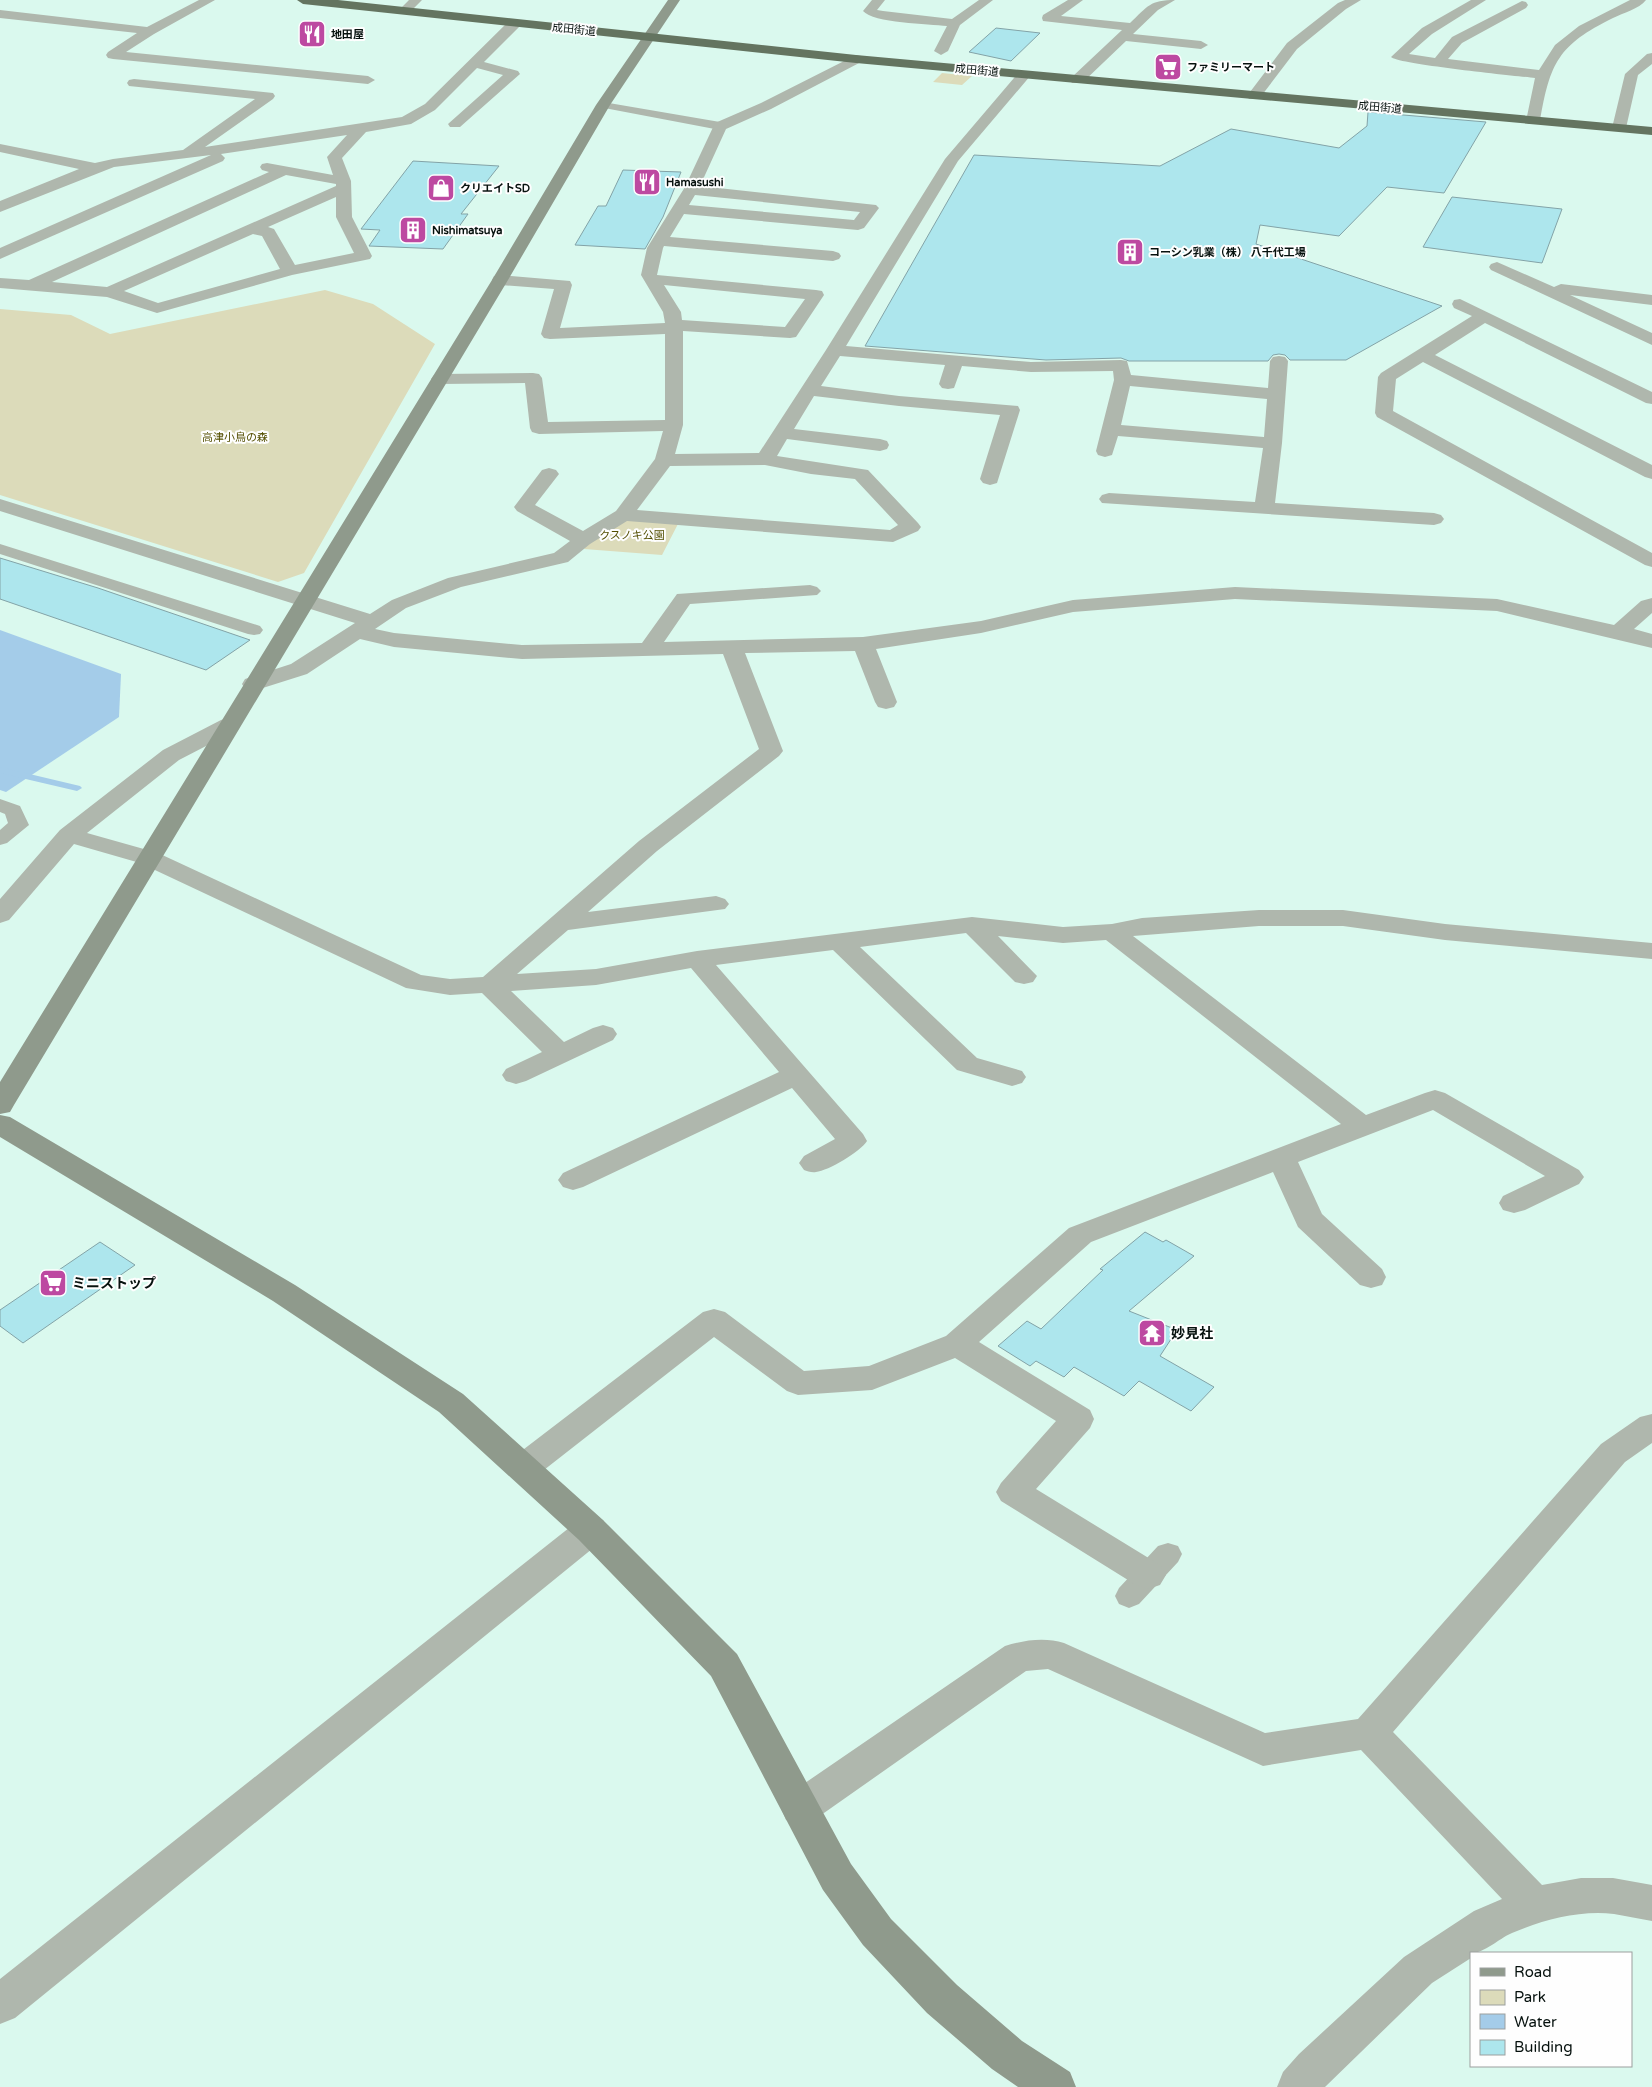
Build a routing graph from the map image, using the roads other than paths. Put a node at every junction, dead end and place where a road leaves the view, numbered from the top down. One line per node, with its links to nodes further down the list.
1 (209, 0): 19 (street)
2 (303, 0): 14 (highway, 成田街道)
3 (416, 0): 14 (street)
4 (674, 0): 20 (street)
5 (879, 0): 17 (street)
6 (987, 0): 17 (street)
7 (1078, 0): 18 (street)
8 (1169, 0): 18 (street)
9 (1355, 0): 33 (street)
10 (1480, 0): 27 (street)
11 (1640, 0): 28 (street)
12 (1503, 2): 13 (street)
13 (1528, 3): 27 (street)
14 (404, 11): 16 (highway, 成田街道)
15 (0, 14): 19 (street)
16 (515, 23): 20 (highway, 成田街道); 26 (street)
17 (955, 23): 23 (street)
18 (1134, 27): 21 (street)
19 (149, 31): 30 (street)
20 (650, 37): 25 (highway, 成田街道); 34 (street)
21 (1123, 37): 22 (street); 31 (street)
22 (1201, 45)
23 (941, 51)
24 (1652, 57): 39 (street)
25 (856, 59): 29 (highway, 成田街道); 37 (street)
26 (474, 63): 36 (street); 38 (street)
27 (1438, 63): 28 (street)
28 (1543, 74): 35 (street)
29 (1024, 75): 31 (highway, 成田街道); 72 (street)
30 (368, 80)
31 (1077, 80): 33 (highway, 成田街道)
32 (134, 83): 43 (street)
33 (1254, 96): 35 (highway, 成田街道)
34 (603, 105): 37 (lane); 62 (street)
35 (1533, 121): 39 (highway, 成田街道)
36 (455, 124)
37 (720, 126): 51 (street)
38 (362, 128): 41 (street); 49 (street)
39 (1619, 128): 40 (highway, 成田街道)
40 (1652, 131)
41 (244, 147): 43 (street); 44 (street)
42 (0, 148): 47 (street)
43 (187, 153): 47 (street)
44 (219, 158): 45 (street); 57 (street)
45 (238, 162)
46 (257, 165): 48 (street)
47 (95, 168): 52 (street)
48 (285, 170): 49 (street); 64 (street)
49 (343, 184): 55 (street); 60 (street)
50 (10, 187): 52 (street)
51 (690, 190): 54 (street); 54 (street)
52 (38, 192): 53 (street)
53 (0, 208)
54 (679, 209): 56 (street)
55 (251, 229): 60 (street); 66 (street)
56 (659, 241): 58 (street); 61 (street)
57 (0, 254)
58 (833, 256)
59 (1497, 267): 65 (street)
60 (290, 271): 66 (street)
61 (652, 279): 70 (street); 70 (street)
62 (500, 280): 70 (street); 76 (street)
63 (0, 283): 64 (street)
64 (30, 285): 66 (street)
65 (1535, 286): 67 (street); 71 (street)
66 (109, 292)
67 (1652, 300)
68 (1460, 304): 69 (street)
69 (1483, 317): 73 (street); 81 (street)
70 (674, 327): 82 (street)
71 (1652, 340)
72 (835, 350): 75 (street); 79 (street)
73 (1422, 355): 90 (street); 100 (street)
74 (1278, 361): 80 (street)
75 (955, 362): 77 (street); 78 (street)
76 (440, 379): 82 (street); 102 (street)
77 (1123, 380): 80 (street); 83 (street)
78 (948, 384)
79 (809, 390): 84 (street); 92 (street)
80 (1276, 394): 85 (street)
81 (1652, 399)
82 (674, 425): 89 (street)
83 (1110, 430): 85 (street); 87 (street)
84 (782, 433): 86 (street); 88 (street)
85 (1273, 443): 95 (street)
86 (880, 445)
87 (1105, 451)
88 (765, 459): 89 (street); 96 (street)
89 (664, 460): 96 (street)
90 (1652, 473)
91 (549, 474): 98 (street)
92 (990, 479)
93 (1109, 499): 95 (street)
94 (0, 505): 102 (street)
95 (1264, 508): 97 (street)
96 (623, 515): 98 (street)
97 (1434, 519)
98 (583, 540): 104 (street)
99 (0, 549): 105 (lane)
100 (1652, 561)
101 (810, 591): 110 (street)
102 (304, 602): 104 (street); 111 (street)
103 (1652, 604): 106 (street)
104 (363, 626): 110 (street); 111 (street)
105 (254, 630)
106 (1619, 632): 107 (street); 108 (street)
107 (1652, 641)
108 (863, 644): 109 (street); 112 (street)
109 (731, 646): 110 (street); 120 (street)
110 (648, 649)
111 (253, 684): 113 (street)
112 (886, 702)
113 (229, 725): 115 (street); 117 (street)
114 (0, 805): 116 (lane)
115 (69, 834): 117 (street); 119 (street)
116 (0, 839)
117 (149, 858): 127 (street); 133 (street)
118 (716, 904): 120 (street)
119 (0, 915)
120 (560, 923): 127 (street)
121 (972, 925): 122 (street); 123 (street); 126 (street)
122 (1112, 932): 124 (street); 135 (street)
123 (841, 943): 125 (street); 132 (street)
124 (1652, 950)
125 (697, 959): 127 (street); 131 (street)
126 (1024, 976)
127 (489, 985): 129 (street)
128 (603, 1034): 129 (street)
129 (561, 1054): 130 (street)
130 (516, 1075)
131 (796, 1075): 137 (street); 138 (street)
132 (1012, 1077)
133 (0, 1105)
134 (0, 1124): 143 (street)
135 (1362, 1127): 136 (street); 139 (street)
136 (1282, 1158): 140 (street); 141 (street)
137 (814, 1163)
138 (573, 1180)
139 (1514, 1202)
140 (1371, 1277)
141 (957, 1344): 143 (street); 145 (street)
142 (1652, 1426): 146 (street)
143 (523, 1468): 144 (street)
144 (591, 1530): 147 (street); 150 (street)
145 (1148, 1575)
146 (1369, 1733): 147 (street); 149 (street)
147 (800, 1808): 151 (street)
148 (1652, 1903): 149 (street)
149 (1534, 1905): 152 (street)
150 (0, 2004)
151 (1055, 2087)
152 (1298, 2087)

